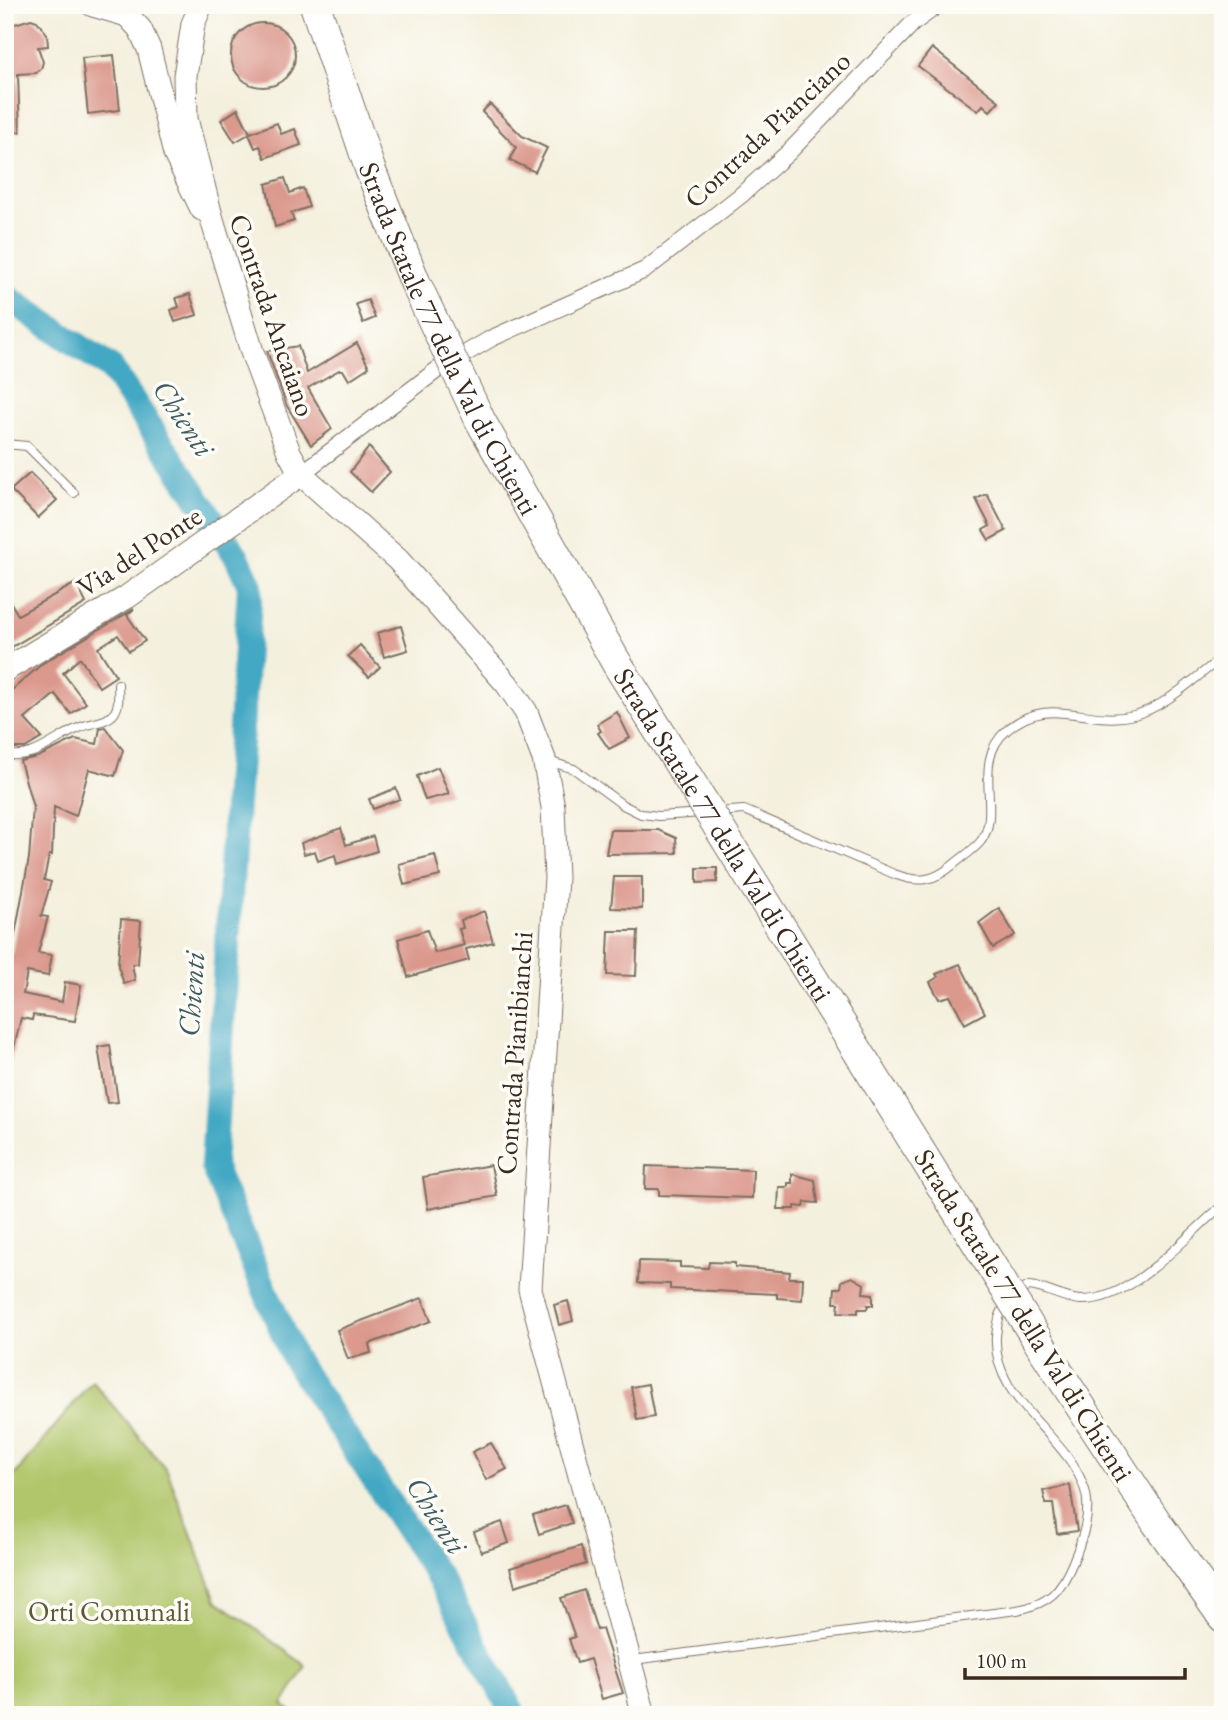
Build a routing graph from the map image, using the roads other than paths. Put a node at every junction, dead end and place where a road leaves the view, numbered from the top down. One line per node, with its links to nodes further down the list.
1 (93, 5): 6 (street, Contrada Ancaiano)
2 (201, 5): 6 (street)
3 (314, 5): 16 (highway, Strada Statale 77 della Val di Chienti, bridge)
4 (334, 5): 16 (highway, Strada Statale 77 della Val di Chienti)
5 (938, 5): 8 (street, Contrada Pianciano)
6 (211, 216): 8 (street, Contrada Ancaiano)
7 (5, 444): 9 (lane)
8 (301, 474): 11 (street, Via del Ponte); 14 (street, Contrada Pianibianchi)
9 (75, 492)
10 (1223, 657): 14 (lane)
11 (5, 670)
12 (118, 684): 13 (lane)
13 (5, 754)
14 (544, 759): 19 (street, Contrada Pianibianchi)
15 (1223, 1205): 19 (lane)
16 (1051, 1345): 17 (highway, Strada Statale 77 della Val di Chienti); 18 (highway, Strada Statale 77 della Val di Chienti)
17 (1223, 1593)
18 (1223, 1617)
19 (630, 1661): 20 (street, Contrada Pianibianchi)
20 (644, 1715)

